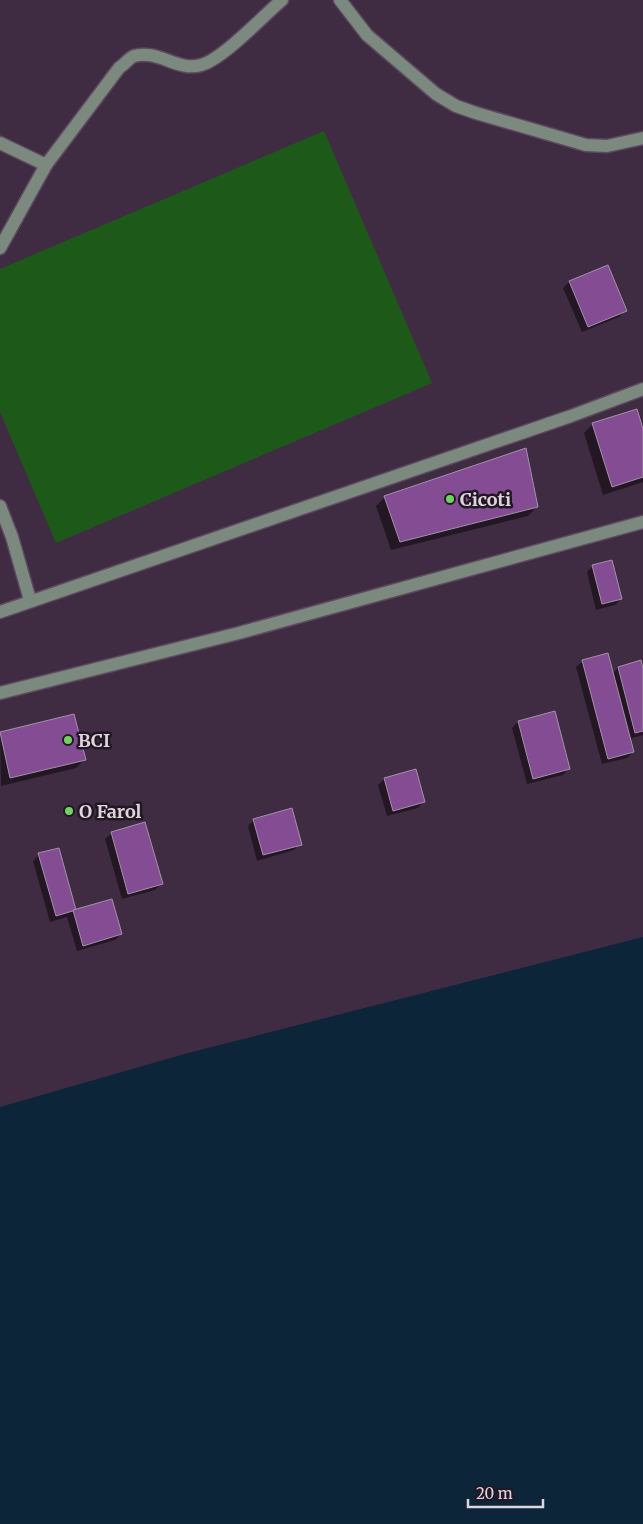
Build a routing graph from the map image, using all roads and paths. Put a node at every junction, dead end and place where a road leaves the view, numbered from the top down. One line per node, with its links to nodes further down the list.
1 (282, 0): 5 (street)
2 (340, 0): 3 (street)
3 (643, 138)
4 (0, 143): 5 (street)
5 (46, 165): 6 (street)
6 (0, 248)
7 (643, 389): 10 (street)
8 (0, 506): 10 (street)
9 (643, 522): 12 (street)
10 (30, 600): 11 (street)
11 (0, 612)
12 (0, 693)

